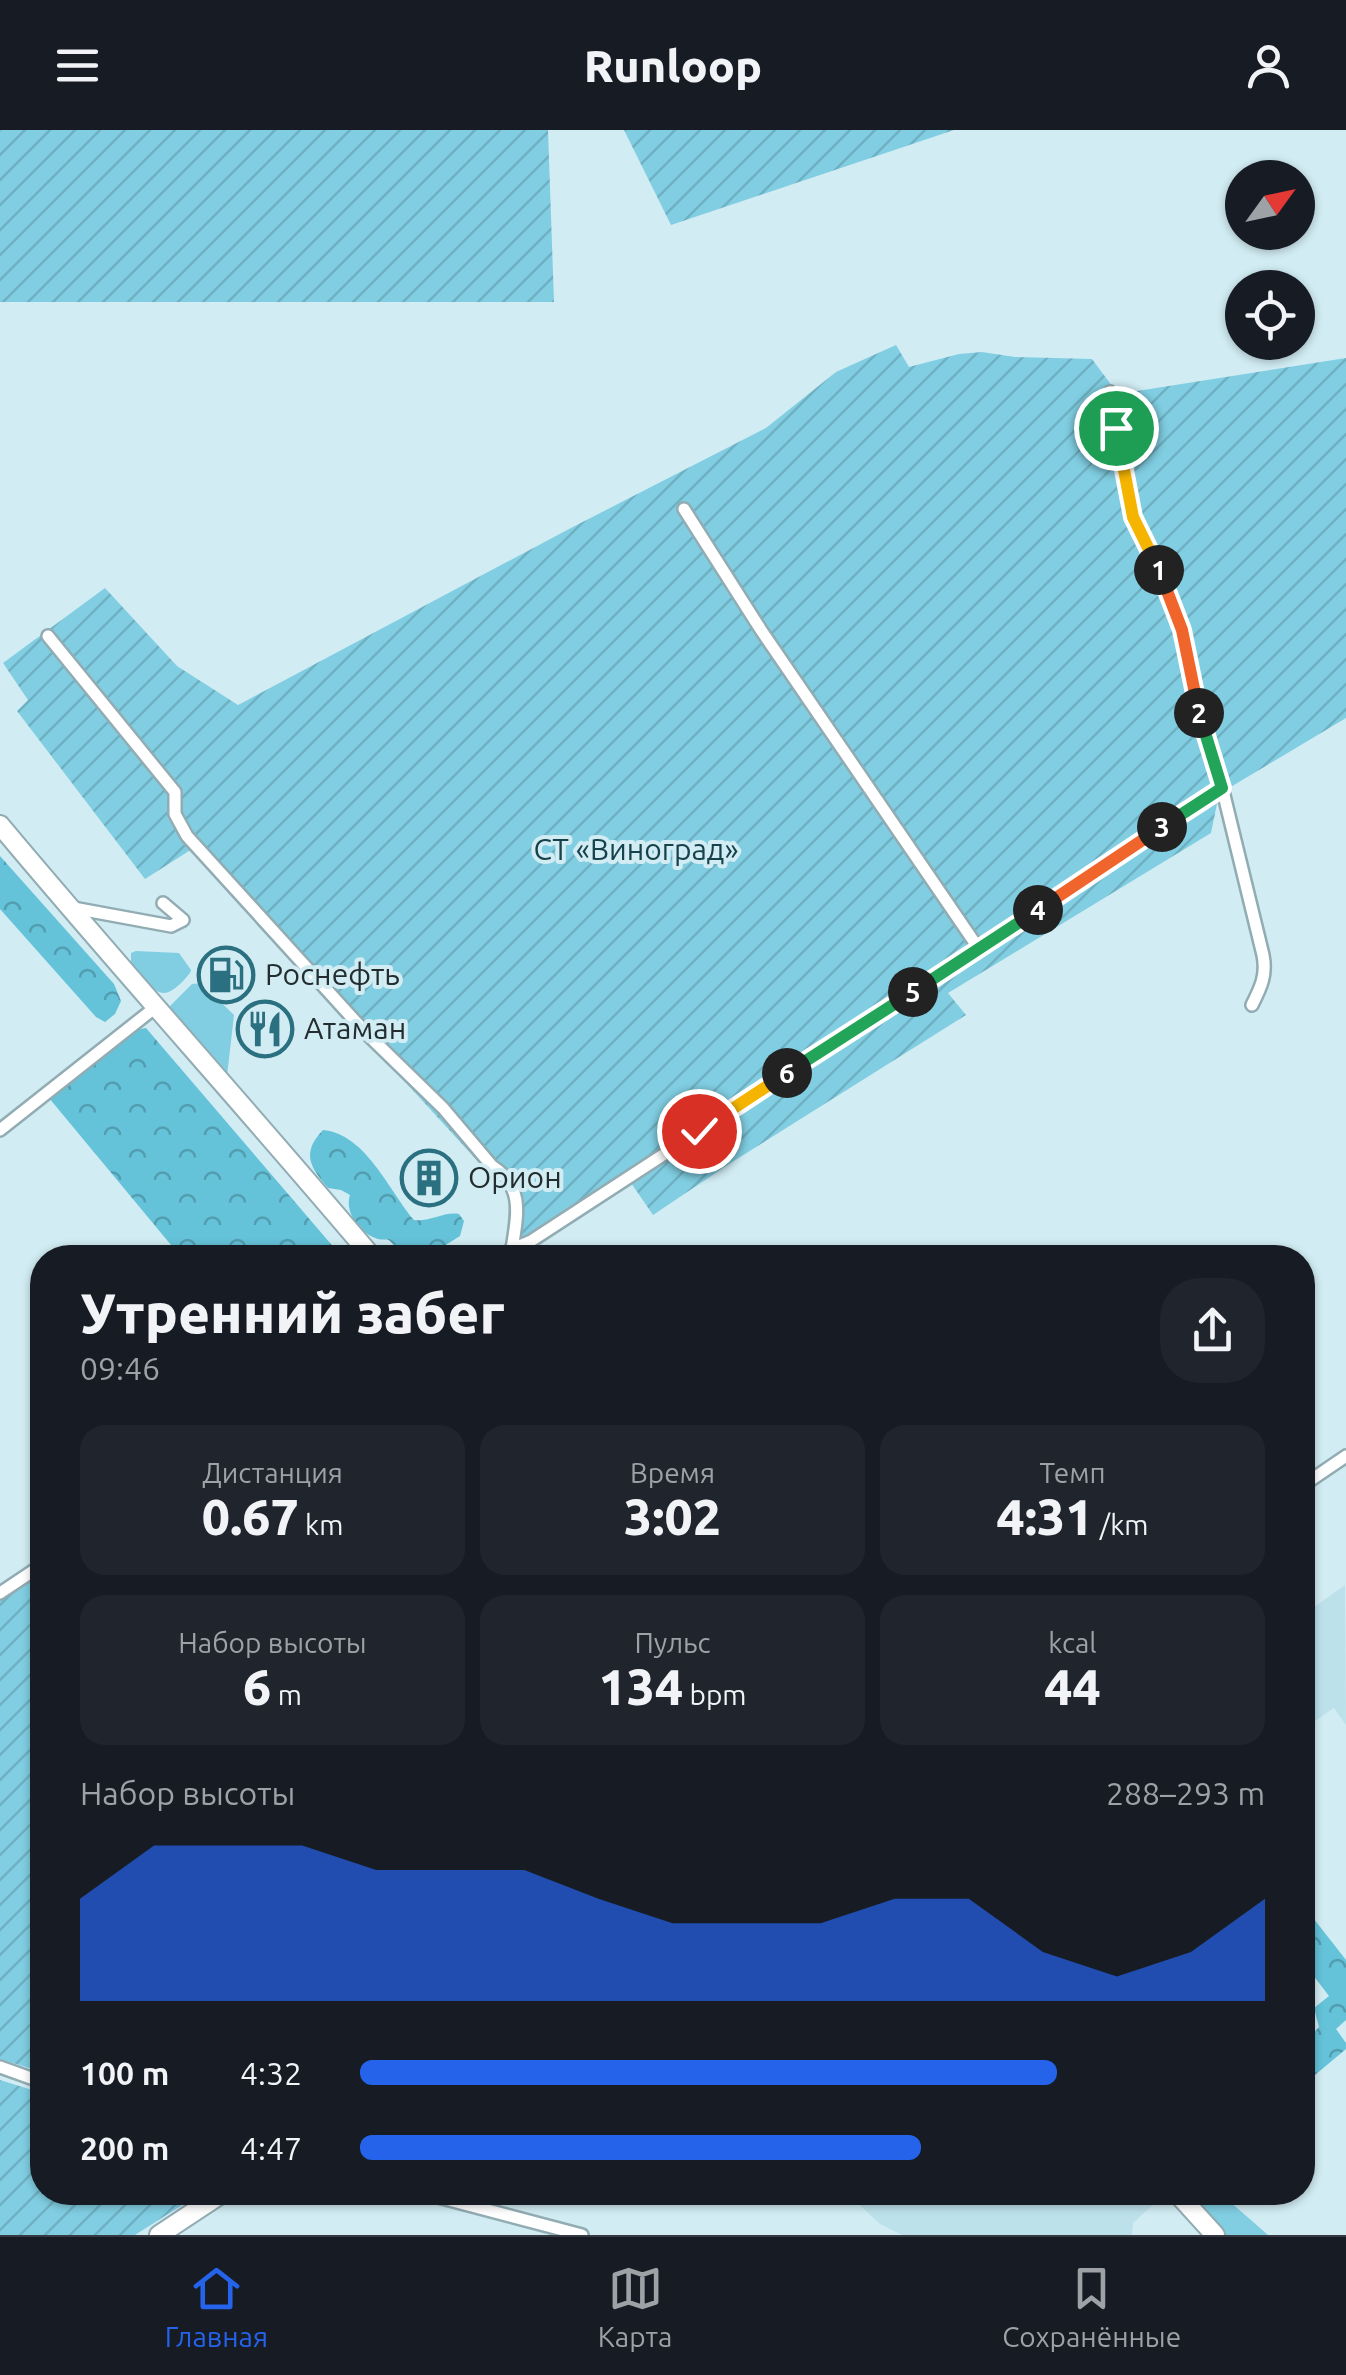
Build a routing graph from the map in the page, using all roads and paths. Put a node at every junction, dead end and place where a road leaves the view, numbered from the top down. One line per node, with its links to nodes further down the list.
1 (1110, 392): 4 (street)
2 (684, 508): 9 (street)
3 (48, 636): 15 (street)
4 (1222, 788): 9 (street); 10 (street)
5 (0, 825): 8 (main road)
6 (0, 840): 11 (main road)
7 (162, 903): 8 (street)
8 (68, 907): 11 (main road)
9 (979, 949): 16 (street)
10 (1252, 1005)
11 (152, 1009): 12 (street); 13 (main road); 14 (main road)
12 (0, 1130)
13 (351, 1245)
14 (362, 1245)
15 (513, 1245)
16 (522, 1245)
17 (1346, 1456): 18 (street)
18 (1315, 1477)
19 (30, 1573): 20 (street)
20 (0, 1593)
21 (0, 2067): 22 (street)
22 (30, 2078)
23 (204, 2205): 27 (main road)
24 (468, 2205): 28 (street)
25 (1180, 2205): 29 (main road)
26 (1183, 2205): 30 (main road)
27 (159, 2235)
28 (582, 2235)
29 (1203, 2235)
30 (1215, 2235)

